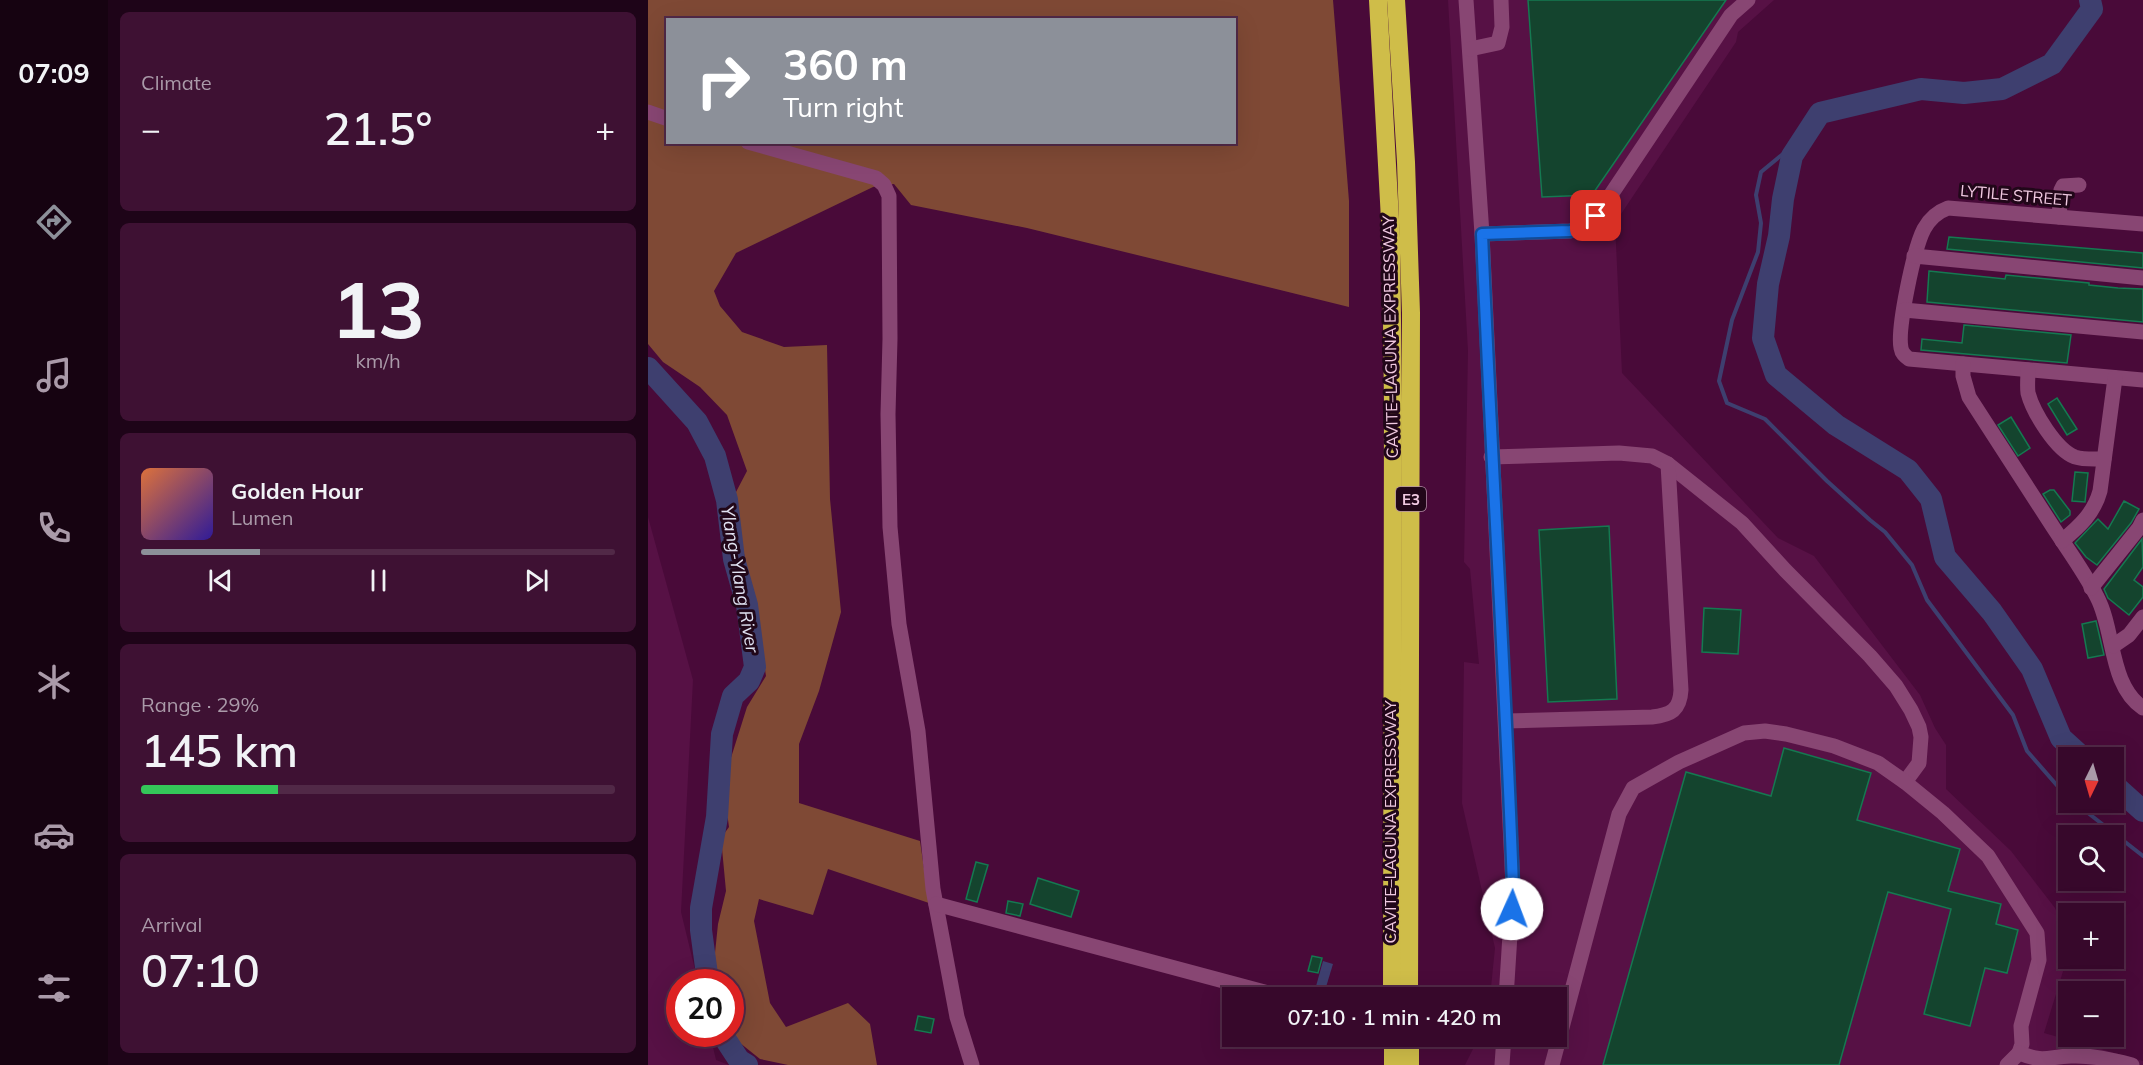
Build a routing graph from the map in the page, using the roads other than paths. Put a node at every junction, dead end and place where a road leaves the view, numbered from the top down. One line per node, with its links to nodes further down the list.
1 (1378, 0): 35 (highway, CAVITE–LAGUNA EXPRESSWAY / E3)
2 (1396, 0): 36 (highway, CAVITE–LAGUNA EXPRESSWAY / E3)
3 (1466, 0): 6 (street)
4 (1501, 0): 6 (street)
5 (1748, 0): 13 (street)
6 (1470, 49): 13 (street)
7 (648, 112): 8 (street)
8 (666, 118)
9 (755, 144): 33 (street)
10 (2079, 185): 11 (street)
11 (2059, 217): 12 (street, LYTILE STREET); 14 (street, LYTILE STREET)
12 (2143, 224)
13 (1482, 234): 22 (street)
14 (1914, 256): 15 (street); 16 (street, LYTILE STREET)
15 (2143, 278)
16 (1904, 310): 17 (street); 18 (street, LYTILE STREET)
17 (2143, 332)
18 (1963, 364): 19 (street); 26 (street)
19 (2028, 370): 20 (street); 23 (street)
20 (2115, 378): 21 (street); 23 (street)
21 (2143, 380)
22 (1491, 457): 24 (street); 31 (street)
23 (2104, 459): 26 (street)
24 (1668, 464): 31 (street); 32 (street)
25 (2143, 520): 27 (street)
26 (2062, 541): 27 (street)
27 (2091, 588): 29 (street)
28 (2143, 617): 29 (street)
29 (2113, 646): 30 (street)
30 (2143, 708)
31 (1506, 721): 37 (street)
32 (1905, 782): 41 (street); 46 (street)
33 (936, 904): 34 (street); 42 (street)
34 (1246, 987)
35 (1392, 987)
36 (1409, 987)
37 (1507, 987)
38 (1393, 1047): 43 (highway)
39 (1410, 1047): 44 (highway)
40 (1503, 1047): 45 (street)
41 (2019, 1053): 47 (street); 48 (street)
42 (972, 1065)
43 (1393, 1065)
44 (1410, 1065)
45 (1502, 1065)
46 (1552, 1065)
47 (2007, 1065)
48 (2132, 1065)

